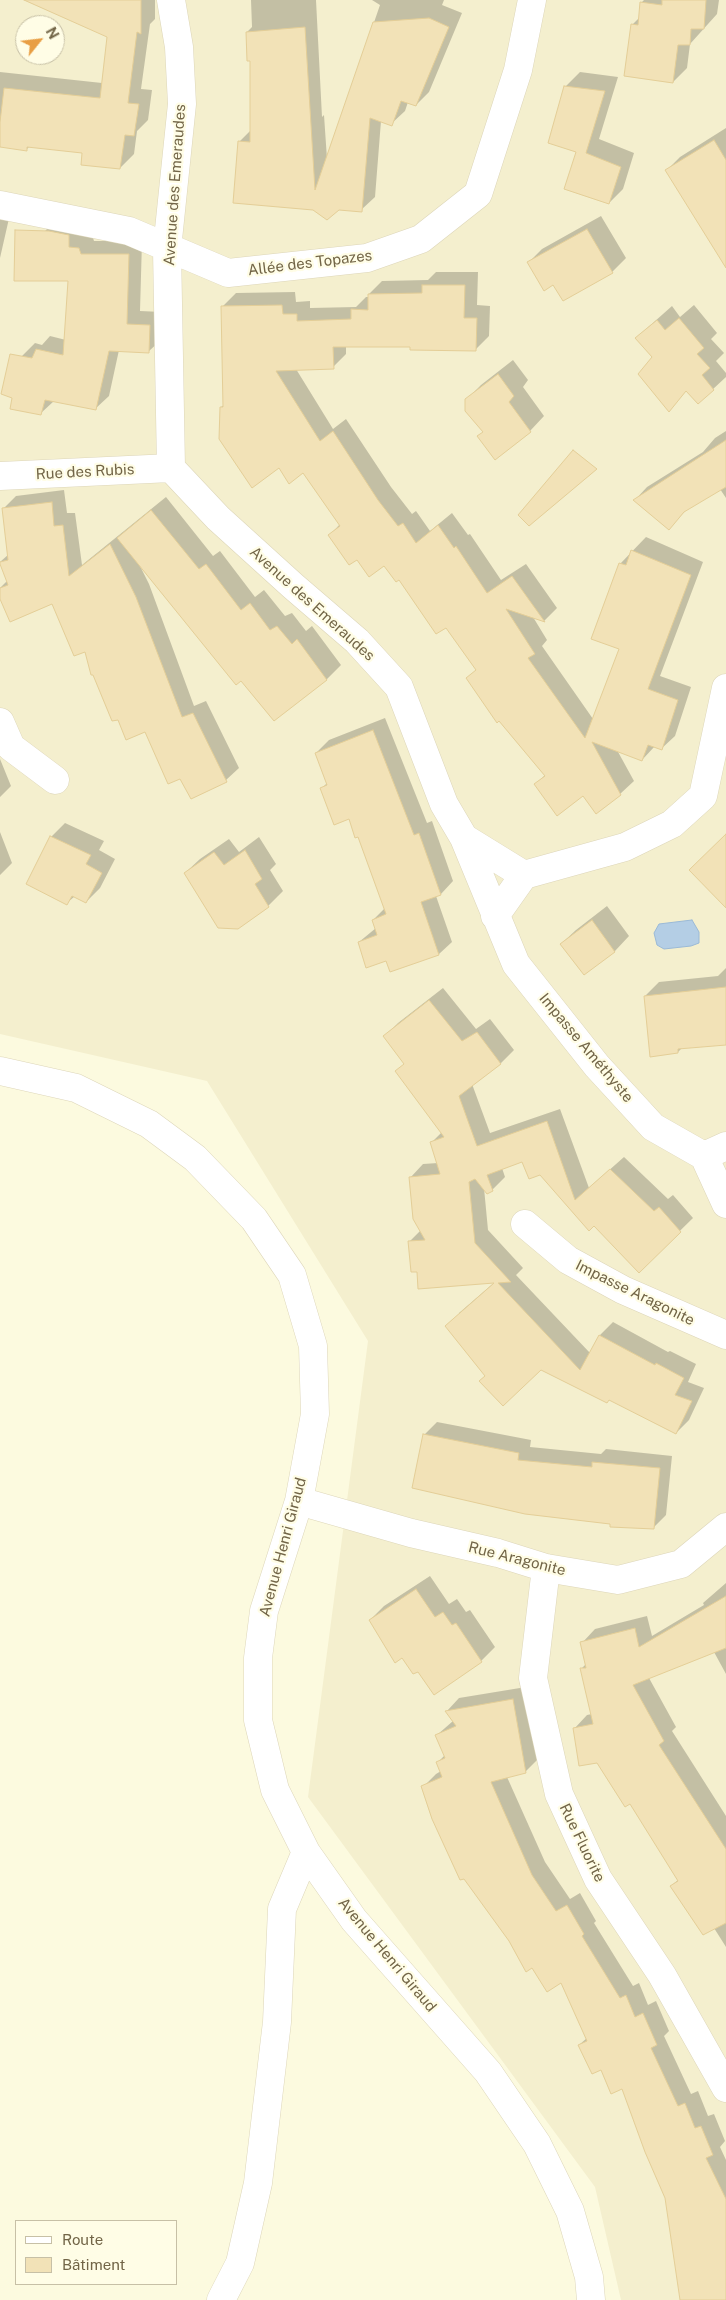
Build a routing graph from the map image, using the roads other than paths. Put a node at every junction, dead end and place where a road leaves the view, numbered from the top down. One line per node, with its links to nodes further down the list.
1 (171, 0): 4 (street, Avenue des Emeraudes)
2 (532, 0): 4 (street, Allée des Topazes)
3 (0, 205): 4 (street, Allée des Topazes)
4 (167, 249): 5 (street, Avenue des Emeraudes)
5 (171, 468): 6 (street, Rue des Rubis); 10 (street, Avenue des Emeraudes)
6 (0, 476)
7 (726, 688): 11 (street)
8 (0, 722): 9 (street)
9 (55, 780)
10 (464, 838): 11 (street, Avenue des Emeraudes); 12 (street, Impasse Améthyste)
11 (524, 875): 12 (street)
12 (495, 916): 14 (street, Impasse Améthyste)
13 (0, 1071): 18 (street, Avenue Henri Giraud)
14 (715, 1151): 15 (street)
15 (726, 1204)
16 (525, 1224): 17 (street, Impasse Aragonite)
17 (726, 1336)
18 (299, 1500): 20 (street, Rue Aragonite); 21 (street, Avenue Henri Giraud)
19 (726, 1527): 20 (street, Rue Aragonite)
20 (546, 1568): 22 (street, Rue Fluorite)
21 (306, 1852): 23 (street); 24 (street, Avenue Henri Giraud)
22 (726, 2088)
23 (221, 2300)
24 (591, 2300)

